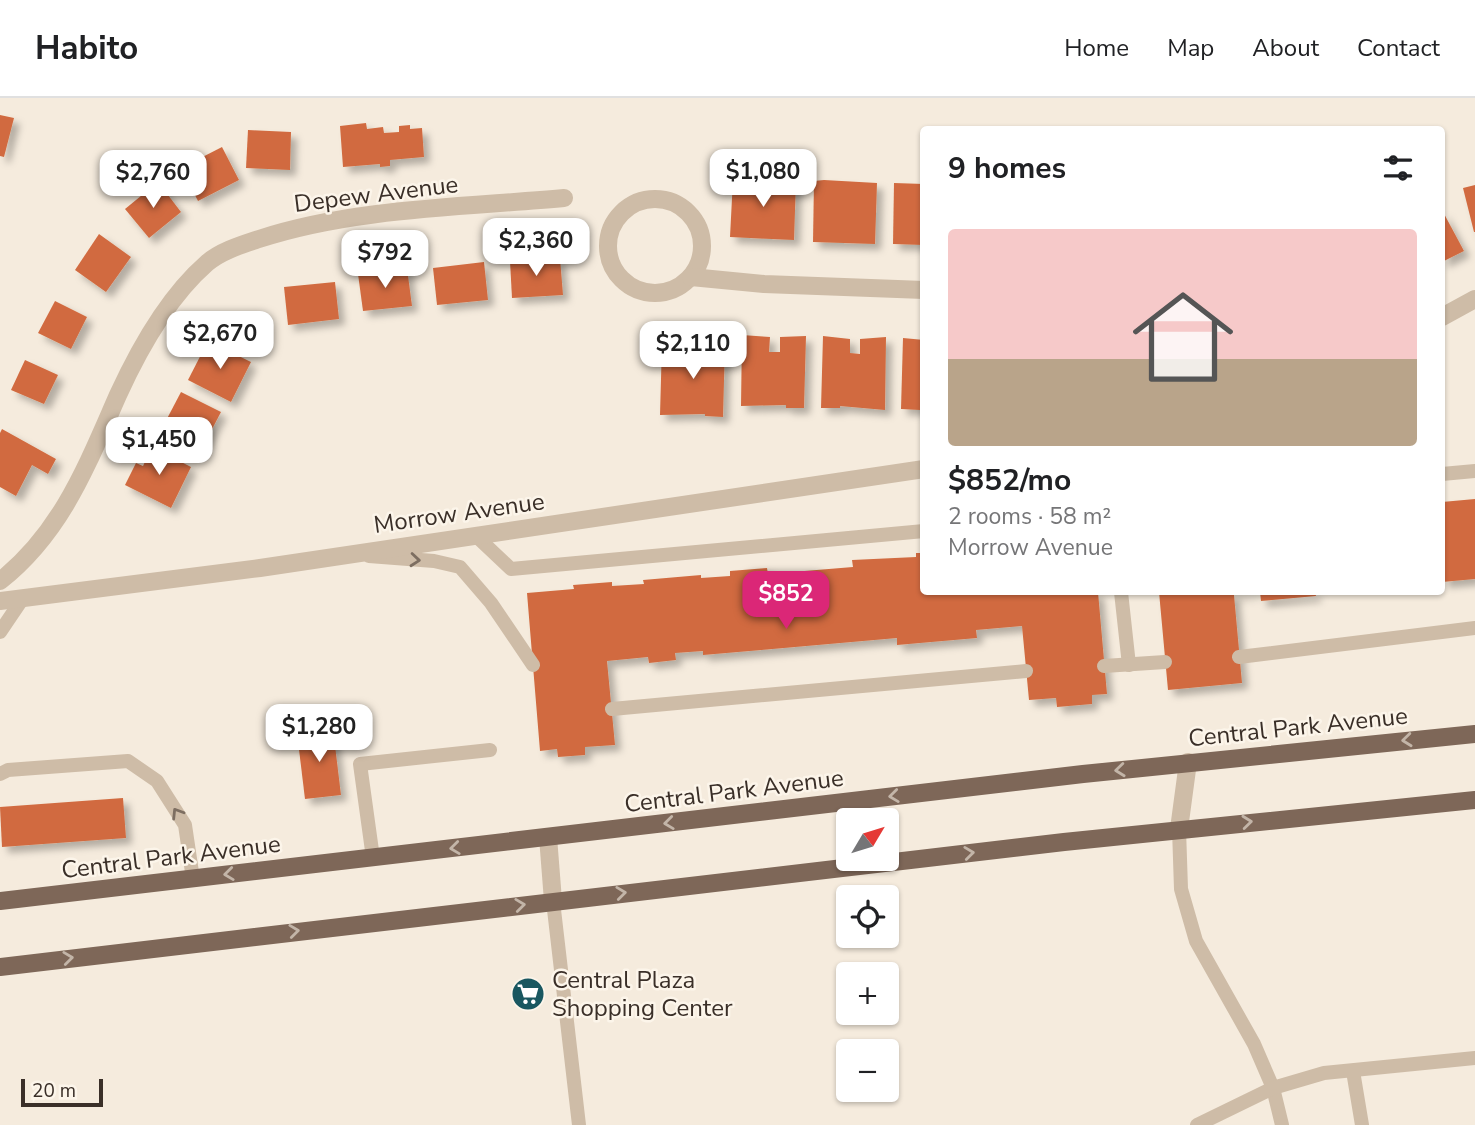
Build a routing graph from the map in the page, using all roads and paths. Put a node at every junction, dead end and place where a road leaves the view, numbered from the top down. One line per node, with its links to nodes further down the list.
1 (564, 198): 12 (street, Depew Avenue)
2 (691, 277): 2 (street); 3 (street)
3 (920, 290)
4 (1475, 299): 5 (street)
5 (1445, 315)
6 (920, 470): 10 (street, Morrow Avenue)
7 (1475, 471): 8 (lane)
8 (1445, 474)
9 (920, 531): 10 (lane)
10 (475, 535): 11 (street, Morrow Avenue)
11 (347, 554): 14 (street, Morrow Avenue); 20 (lane, one-way to 20)
12 (0, 581)
13 (1121, 595): 21 (lane)
14 (23, 598): 15 (street, Morrow Avenue); 17 (lane)
15 (0, 601)
16 (1475, 628): 18 (lane)
17 (0, 632)
18 (1239, 657)
19 (1166, 662): 21 (lane)
20 (533, 665)
21 (1129, 665): 22 (lane)
22 (1104, 666)
23 (1026, 671): 24 (lane)
24 (612, 709)
25 (1475, 734): 27 (main road, Central Park Avenue, one-way to 27)
26 (490, 750): 32 (lane)
27 (1188, 762): 30 (street); 31 (main road, Central Park Avenue, one-way to 31)
28 (0, 774): 33 (lane, one-way to 28)
29 (1475, 800): 30 (main road, one-way to 29)
30 (1179, 829): 35 (main road, one-way to 30); 39 (lane)
31 (548, 837): 32 (main road, Central Park Avenue, one-way to 32); 35 (street)
32 (373, 858): 33 (main road, Central Park Avenue, one-way to 33)
33 (193, 879): 34 (main road, Central Park Avenue)
34 (0, 901)
35 (553, 901): 36 (main road, one-way to 35); 40 (lane)
36 (0, 967)
37 (1475, 1058): 38 (lane)
38 (1353, 1071): 39 (lane); 43 (lane)
39 (1273, 1088): 41 (lane); 42 (lane)
40 (579, 1125)
41 (1198, 1125)
42 (1282, 1125)
43 (1362, 1125)

